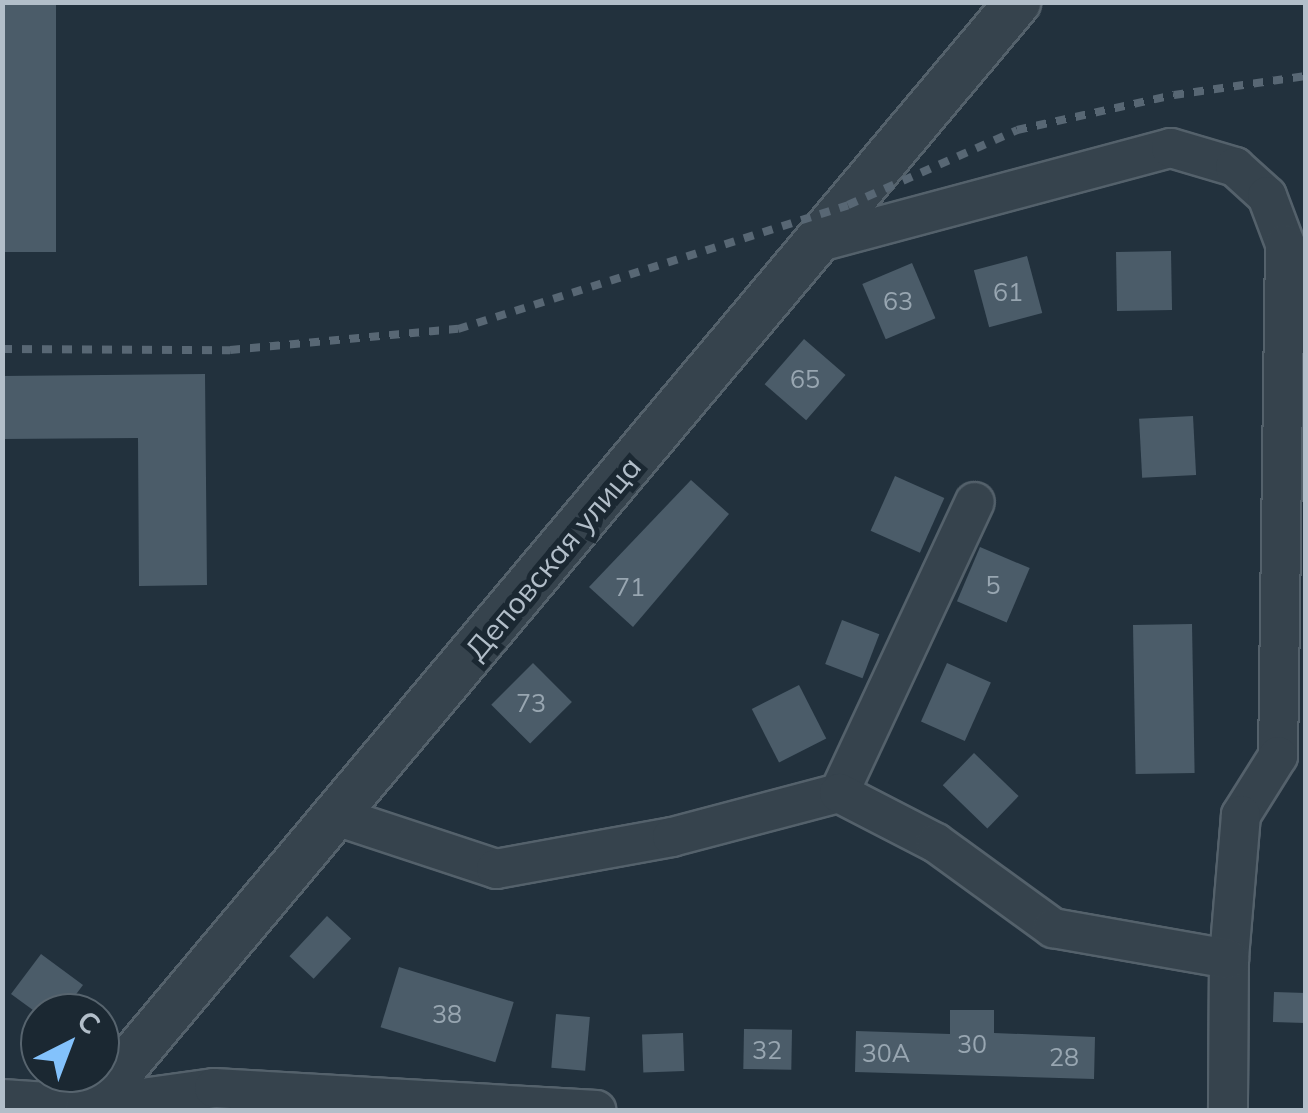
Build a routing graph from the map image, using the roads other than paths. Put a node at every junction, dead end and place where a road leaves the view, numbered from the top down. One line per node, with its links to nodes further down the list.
1 (1017, 2): 2 (street, Деповская улица)
2 (816, 243): 5 (street, Деповская улица); 6 (street)
3 (976, 502): 4 (street)
4 (839, 793): 5 (street); 6 (street)
5 (336, 816): 9 (street, Деповская улица)
6 (1229, 958): 11 (street)
7 (2, 1099): 9 (street)
8 (340, 1103): 9 (street); 10 (street)
9 (90, 1108)
10 (596, 1110)
11 (1228, 1110)

